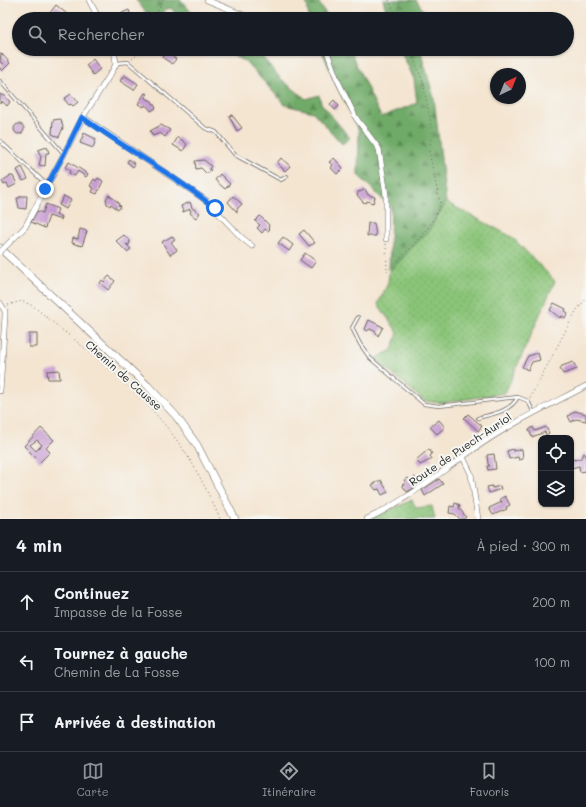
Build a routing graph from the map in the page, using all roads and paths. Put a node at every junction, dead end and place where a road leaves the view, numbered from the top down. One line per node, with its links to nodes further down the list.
1 (88, 0): 5 (street)
2 (163, 0): 6 (path)
3 (207, 0): 7 (street)
4 (389, 0): 8 (path)
5 (94, 12)
6 (157, 12)
7 (236, 12)
8 (394, 12)
9 (115, 56): 14 (street)
10 (136, 56): 13 (path)
11 (329, 56): 21 (street)
12 (412, 56): 21 (path)
13 (128, 62): 14 (lane); 19 (lane)
14 (116, 64): 16 (street)
15 (0, 81): 18 (lane)
16 (82, 117): 18 (street); 22 (street)
17 (0, 141): 20 (lane)
18 (64, 154): 20 (street)
19 (287, 176)
20 (47, 185): 24 (street, bridge)
21 (386, 239)
22 (252, 246)
23 (0, 248): 37 (main road)
24 (0, 252)
25 (586, 299): 32 (path)
26 (2, 305): 28 (street); 36 (path, Chemin de Causse)
27 (358, 317): 31 (lane)
28 (1, 359): 30 (street)
29 (586, 386): 33 (street, Route de Puech-Auriol)
30 (0, 391)
31 (518, 397): 32 (lane); 34 (lane)
32 (528, 401): 33 (lane)
33 (534, 413): 35 (street, Route de Puech-Auriol)
34 (478, 418)
35 (463, 457): 38 (street, Route de Puech-Auriol); 39 (street)
36 (220, 519)
37 (235, 519)
38 (367, 519)
39 (478, 519)

